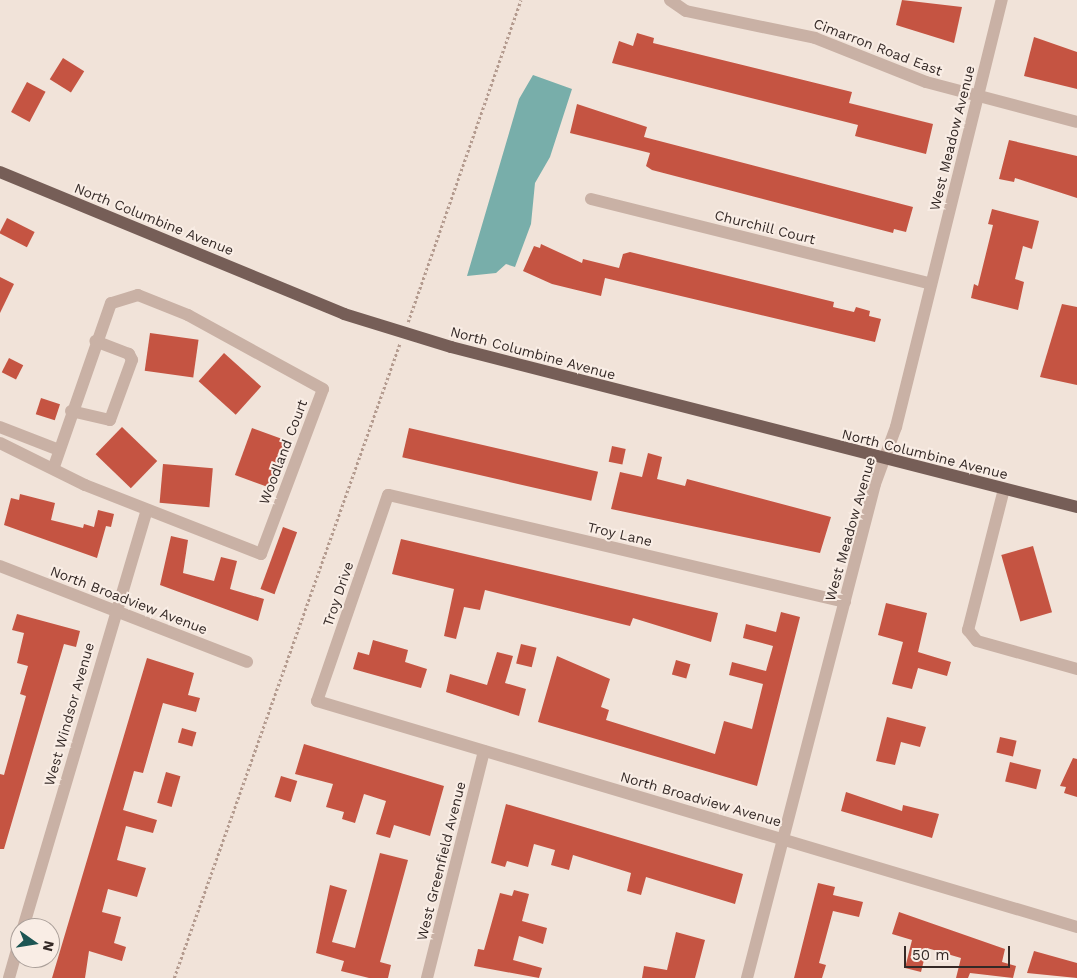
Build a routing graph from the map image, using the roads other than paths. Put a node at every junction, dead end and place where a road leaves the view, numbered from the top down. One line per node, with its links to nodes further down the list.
1 (670, 0): 3 (street, Cimarron Road East)
2 (1002, 0): 3 (street, West Meadow Avenue)
3 (978, 98): 4 (street, Cimarron Road East); 7 (street, West Meadow Avenue)
4 (1077, 122)
5 (0, 172): 13 (main road, North Columbine Avenue, bridge)
6 (591, 199): 7 (street, Churchill Court)
7 (931, 284): 13 (street, West Meadow Avenue)
8 (95, 341): 9 (street, Woodland Court); 9 (street); 18 (street, Woodland Court)
9 (71, 411): 12 (street, Woodland Court)
10 (0, 427): 12 (street)
11 (0, 443): 14 (street)
12 (59, 450): 14 (street, Woodland Court)
13 (885, 459): 15 (main road, North Columbine Avenue); 20 (street, West Meadow Avenue)
14 (54, 467): 18 (street, Woodland Court)
15 (1004, 489): 17 (main road, North Columbine Avenue); 23 (street)
16 (388, 495): 20 (street, Troy Lane); 24 (street, Troy Drive)
17 (1077, 507)
18 (147, 510): 21 (street, West Windsor Avenue)
19 (0, 566): 21 (street, North Broadview Avenue)
20 (845, 602): 26 (street, West Meadow Avenue)
21 (114, 612): 22 (street, North Broadview Avenue); 27 (street, West Windsor Avenue)
22 (247, 662)
23 (1077, 669)
24 (317, 701): 25 (street, North Broadview Avenue)
25 (484, 751): 26 (street, North Broadview Avenue); 29 (street, West Greenfield Avenue)
26 (783, 839): 28 (street, North Broadview Avenue); 30 (street, West Meadow Avenue)
27 (26, 918)
28 (1077, 927)
29 (427, 978)
30 (747, 978)

